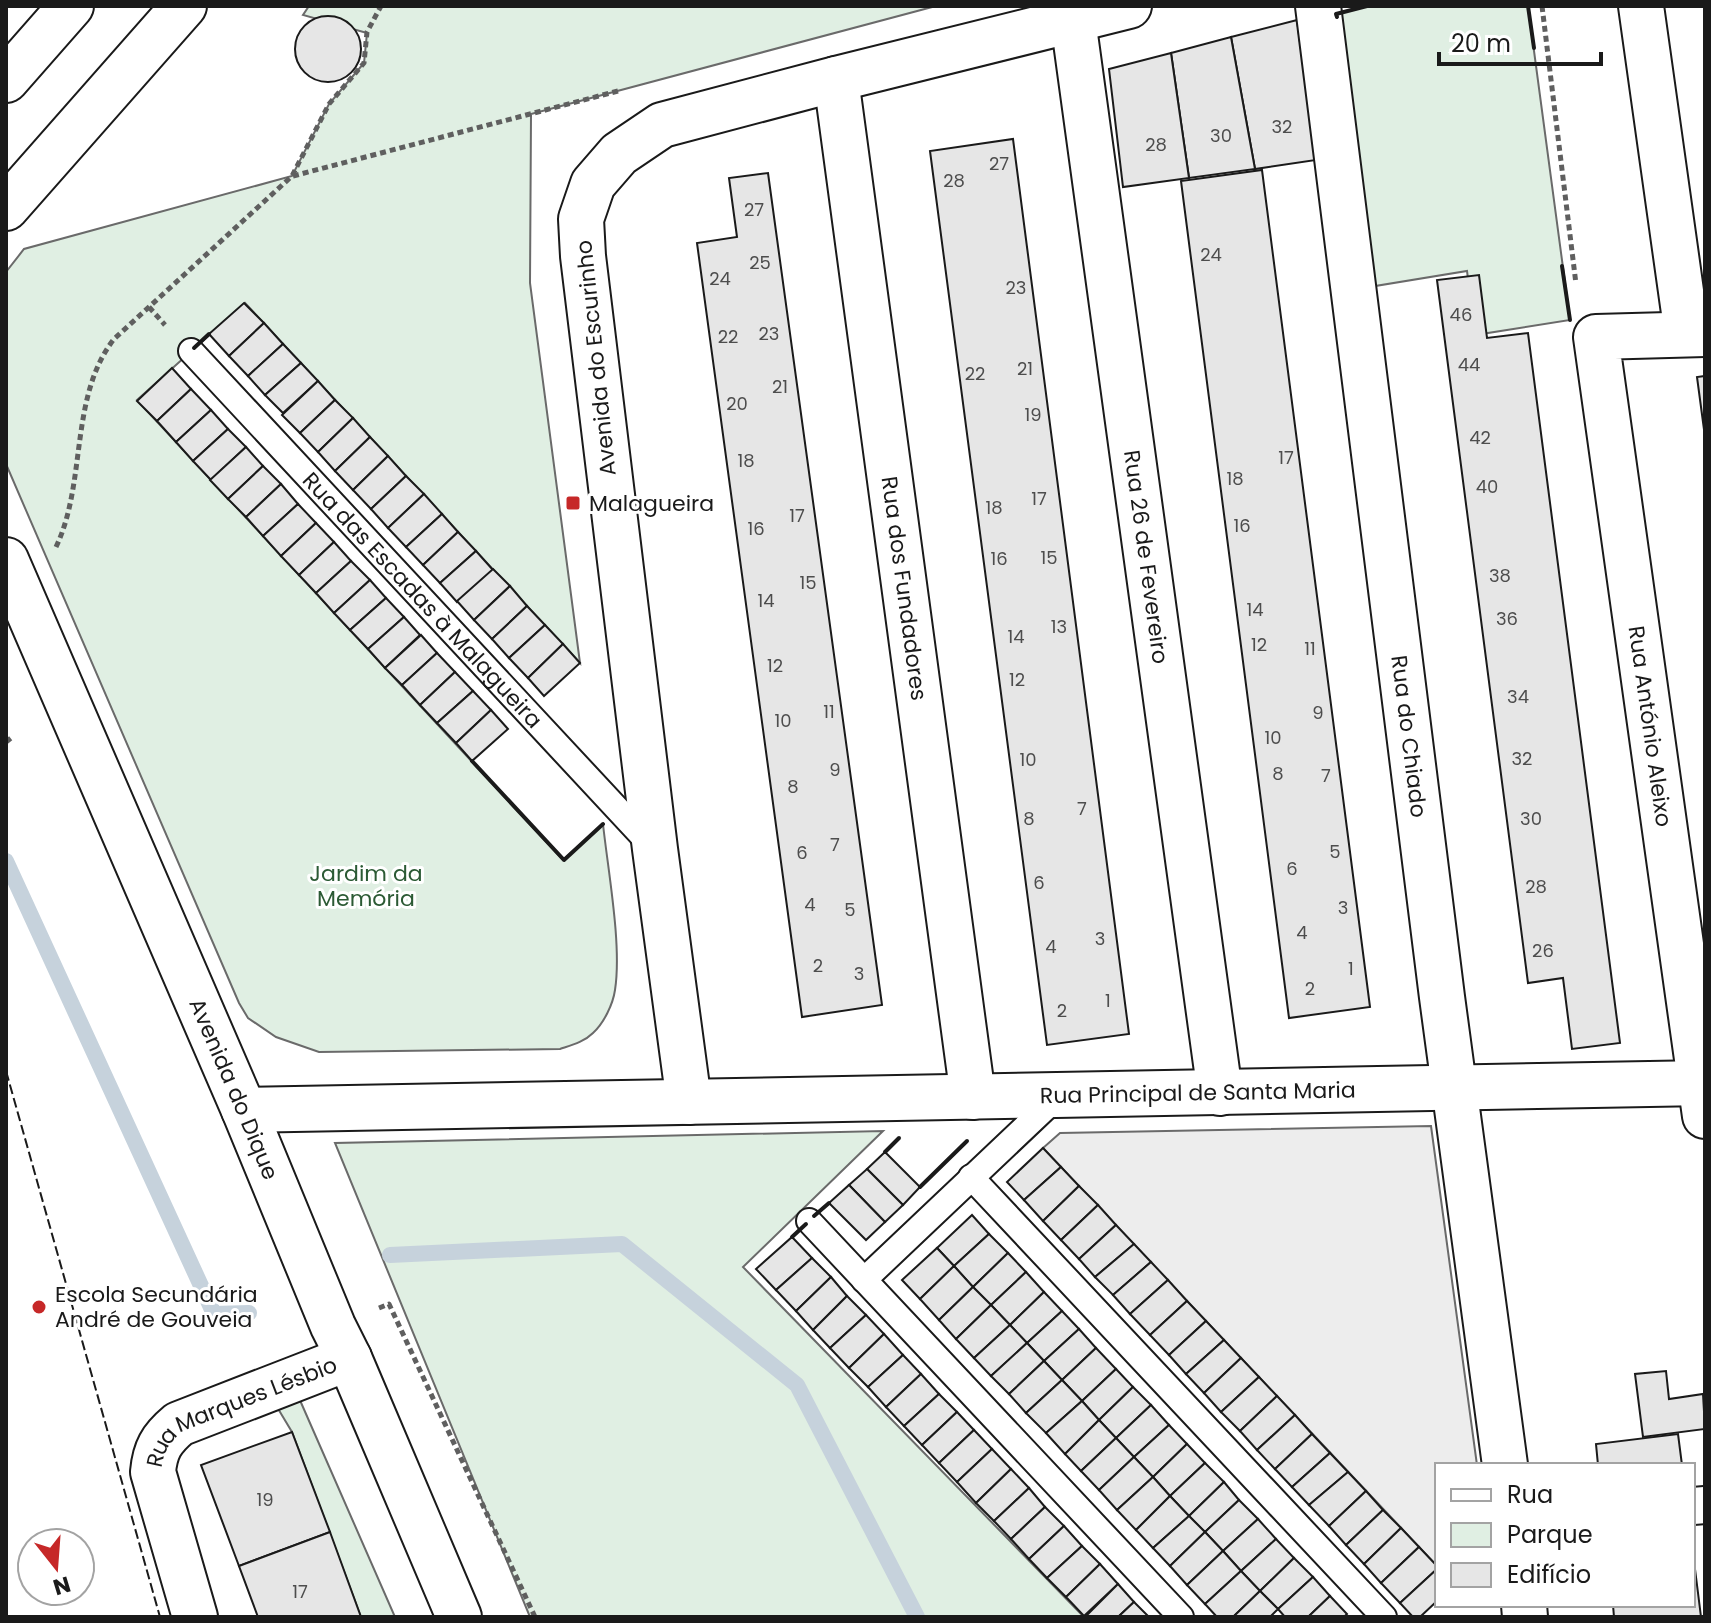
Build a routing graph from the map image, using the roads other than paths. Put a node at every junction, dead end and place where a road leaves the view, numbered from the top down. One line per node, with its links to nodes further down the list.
1 (71, 6): 8 (street)
2 (184, 6): 9 (street)
3 (1129, 6): 6 (street, Avenida do Escurinho)
4 (1318, 6): 14 (street, Rua do Chiado)
5 (1641, 6): 10 (street)
6 (1073, 20): 7 (street, Avenida do Escurinho); 15 (street, Rua 26 de Fevereiro)
7 (836, 79): 13 (street, Avenida do Escurinho); 18 (street, Rua dos Fundadores)
8 (6, 80)
9 (6, 208)
10 (1696, 334): 16 (street, Rua António Aleixo)
11 (191, 351): 13 (lane, Rua das Escadas à Malagueira)
12 (6, 560): 20 (street, Avenida do Dique)
13 (655, 849): 19 (street, Avenida do Escurinho)
14 (1455, 1087): 15 (street, Rua Principal de Santa Maria); 16 (street, Rua Principal de Santa Maria); 25 (street, Rua do Chiado)
15 (1220, 1093): 17 (street, Rua Principal de Santa Maria)
16 (1704, 1094)
17 (1060, 1095): 18 (street, Rua Principal de Santa Maria); 21 (lane)
18 (973, 1097): 19 (street, Rua Principal de Santa Maria)
19 (689, 1102): 20 (street, Rua Principal de Santa Maria)
20 (244, 1110): 24 (street, Avenida do Dique)
21 (971, 1177): 23 (lane); 29 (lane)
22 (809, 1221): 23 (lane)
23 (864, 1280): 28 (lane)
24 (349, 1358): 26 (street, Rua Marques Lésbio); 27 (street, Avenida do Dique)
25 (1505, 1463)
26 (195, 1617)
27 (459, 1617)
28 (1181, 1617)
29 (1384, 1617)

